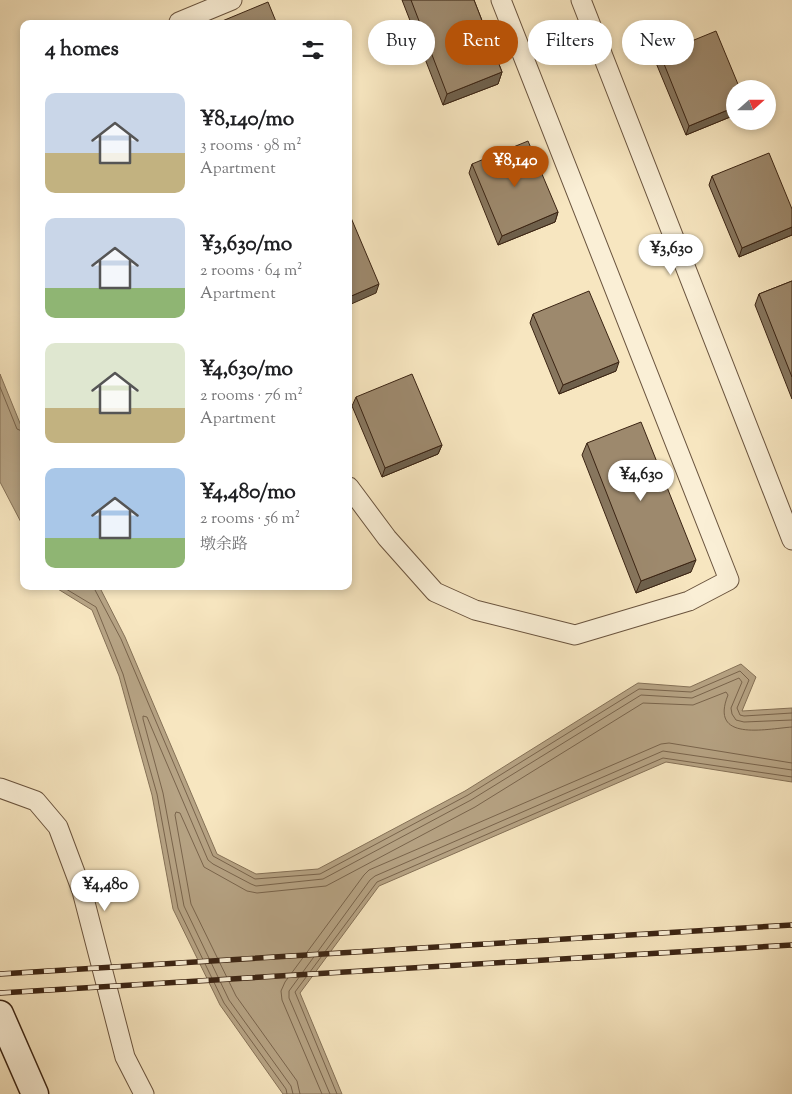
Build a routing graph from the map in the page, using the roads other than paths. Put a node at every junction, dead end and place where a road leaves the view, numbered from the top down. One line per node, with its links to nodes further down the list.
1 (232, 0): 4 (street)
2 (501, 0): 5 (street)
3 (581, 0): 6 (street)
4 (184, 20)
5 (352, 491)
6 (792, 540)
7 (0, 788): 10 (street)
8 (0, 1014): 9 (main road)
9 (35, 1094)
10 (144, 1094)

